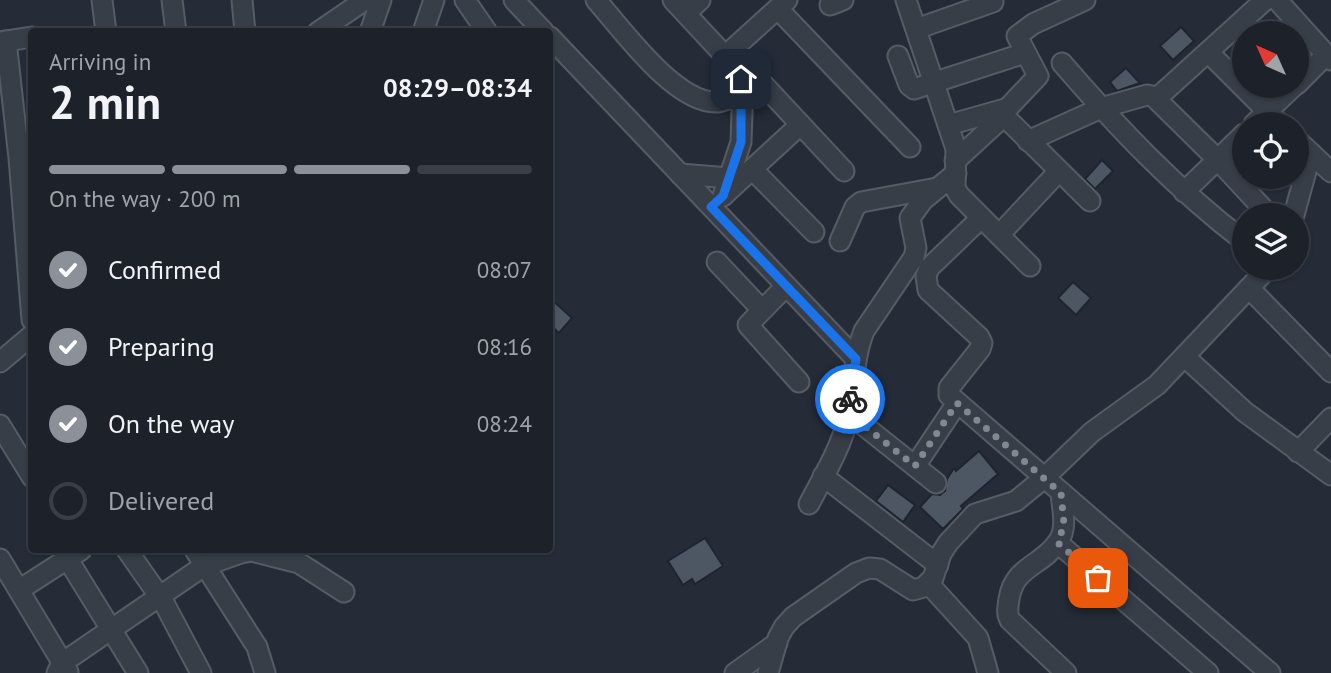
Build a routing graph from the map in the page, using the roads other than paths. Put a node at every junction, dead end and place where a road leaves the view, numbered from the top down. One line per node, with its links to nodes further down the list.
1 (102, 0): 17 (street)
2 (172, 0): 18 (street)
3 (242, 0): 19 (street)
4 (365, 0): 20 (street)
5 (381, 0): 21 (street)
6 (434, 0): 22 (street)
7 (466, 0): 23 (street)
8 (514, 0): 24 (street)
9 (596, 0): 37 (street)
10 (906, 0): 25 (street)
11 (1085, 0): 30 (street)
12 (1265, 0): 29 (street)
13 (1277, 0): 33 (street)
14 (993, 2): 25 (street)
15 (686, 4): 32 (street)
16 (783, 4): 32 (street); 50 (street)
17 (106, 28)
18 (176, 28)
19 (245, 28)
20 (324, 28)
21 (371, 28)
22 (424, 28)
23 (484, 28)
24 (540, 28)
25 (916, 29): 36 (street)
26 (28, 38): 28 (street)
27 (553, 40): 59 (street)
28 (3, 41): 41 (street)
29 (1208, 52): 38 (street); 42 (street)
30 (1025, 53): 36 (street); 44 (street)
31 (898, 55): 36 (street)
32 (725, 56): 37 (street)
33 (1329, 58): 35 (street)
34 (1062, 64): 40 (street)
35 (1309, 74)
36 (934, 83): 46 (street)
37 (742, 85): 45 (street); 48 (street)
38 (1157, 98): 40 (street); 53 (street)
39 (1285, 98): 43 (street)
40 (1101, 108): 47 (street); 61 (street)
41 (7, 110): 52 (street)
42 (1260, 112)
43 (1274, 112)
44 (1004, 113): 46 (street); 47 (street); 55 (street)
45 (800, 125): 54 (street); 56 (street)
46 (948, 125): 55 (street)
47 (1028, 141): 57 (street)
48 (741, 142): 54 (street); 62 (street)
49 (1232, 145): 53 (street)
50 (910, 147)
51 (1309, 152): 58 (street)
52 (17, 158): 70 (street)
53 (1217, 159): 61 (street); 64 (street)
54 (757, 165): 62 (street); 67 (street)
55 (956, 167): 60 (street); 65 (street)
56 (844, 171)
57 (1059, 171): 63 (street); 68 (street)
58 (1331, 172)
59 (680, 174): 62 (street); 62 (street)
60 (938, 188): 69 (street); 71 (street)
61 (1184, 192): 66 (street)
62 (721, 194): 76 (street)
63 (1090, 201)
64 (1258, 203)
65 (981, 218): 68 (street); 74 (street)
66 (1232, 231)
67 (814, 232)
68 (999, 235): 73 (street)
69 (840, 241)
70 (28, 249)
71 (915, 251): 74 (street); 81 (street)
72 (717, 262): 78 (street)
73 (1030, 266)
74 (929, 268): 85 (street)
75 (1257, 280): 77 (street)
76 (786, 286): 78 (street); 81 (street)
77 (1249, 288): 80 (street); 83 (street)
78 (762, 310): 84 (street)
79 (28, 338): 82 (street)
80 (1185, 357): 89 (street); 94 (street)
81 (856, 359): 86 (street)
82 (0, 362)
83 (1331, 372)
84 (799, 382)
85 (957, 403): 90 (street); 94 (street)
86 (848, 413): 90 (street); 93 (street)
87 (1331, 418): 89 (street)
88 (0, 425): 91 (street)
89 (1298, 452): 92 (street)
90 (915, 466): 95 (street)
91 (28, 470)
92 (1331, 475)
93 (823, 476): 97 (street); 107 (street)
94 (1044, 478): 96 (street); 107 (street)
95 (936, 483)
96 (1061, 493): 98 (street); 123 (street)
97 (809, 504)
98 (1058, 543): 115 (street); 122 (street)
99 (74, 553): 109 (street)
100 (75, 553): 112 (street)
101 (130, 553): 111 (street)
102 (236, 553): 105 (street)
103 (272, 553): 104 (street)
104 (303, 556): 110 (street)
105 (199, 558): 111 (street); 118 (street)
106 (0, 559): 109 (street)
107 (938, 565): 108 (street)
108 (928, 583): 113 (street); 121 (street)
109 (19, 590): 114 (street)
110 (344, 592)
111 (159, 597): 112 (street); 117 (street)
112 (111, 629): 114 (street); 116 (street)
113 (777, 643): 119 (street); 120 (street)
114 (63, 670)
115 (1198, 670)
116 (138, 673)
117 (201, 673)
118 (265, 673)
119 (735, 673)
120 (768, 673)
121 (988, 673)
122 (1066, 673)
123 (1270, 673)

